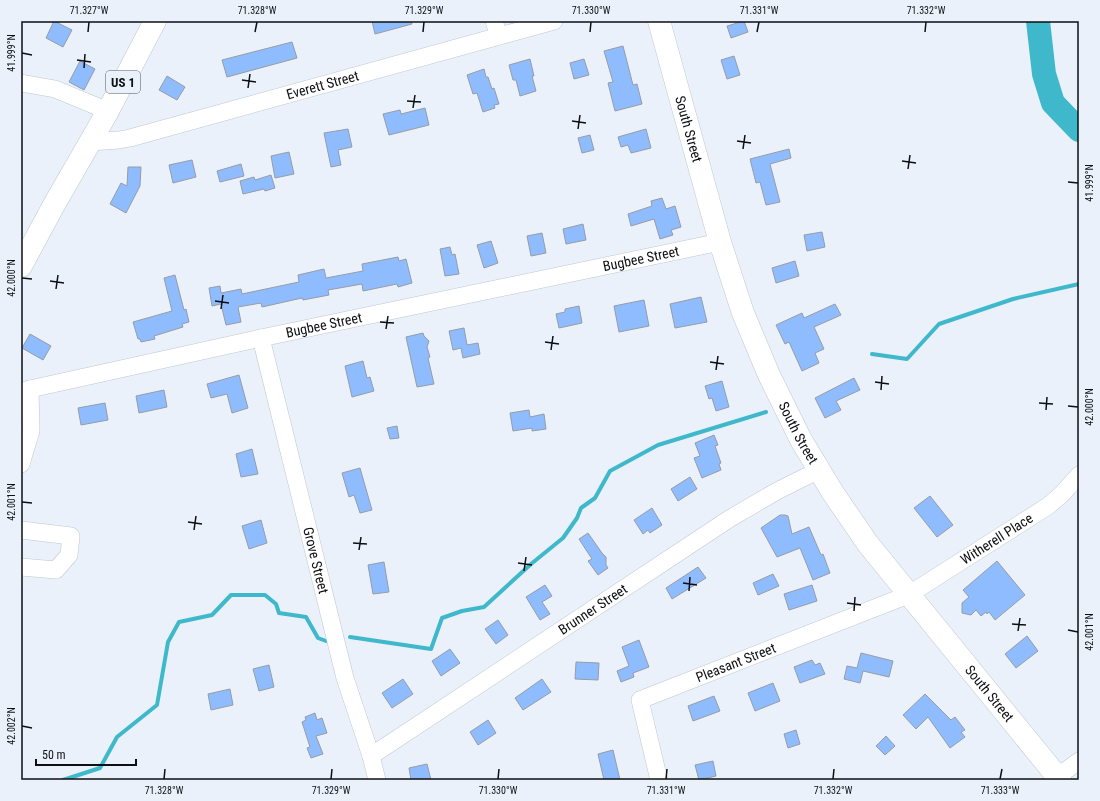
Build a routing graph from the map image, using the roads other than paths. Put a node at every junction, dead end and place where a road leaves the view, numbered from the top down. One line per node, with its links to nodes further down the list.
1 (155, 21): 6 (main road, US 1)
2 (554, 21): 4 (street, Everett Street)
3 (659, 21): 8 (main road, South Street)
4 (497, 28): 7 (street, Everett Street)
5 (21, 82): 6 (street)
6 (108, 111): 7 (main road, US 1)
7 (90, 142): 9 (main road, US 1)
8 (720, 242): 10 (street, Bugbee Street); 14 (main road, South Street)
9 (21, 266)
10 (261, 338): 11 (street, Bugbee Street); 19 (street, Grove Street)
11 (25, 390): 12 (street)
12 (24, 438): 13 (street)
13 (21, 464)
14 (819, 470): 18 (main road, South Street); 19 (street, Brunner Street)
15 (1079, 475): 18 (street, Witherell Place)
16 (21, 530): 17 (street)
17 (21, 567)
18 (908, 595): 21 (main road, South Street); 23 (street, Pleasant Street)
19 (371, 756): 22 (street, Grove Street)
20 (1079, 761): 21 (street)
21 (1059, 778)
22 (377, 780)
23 (659, 780)

